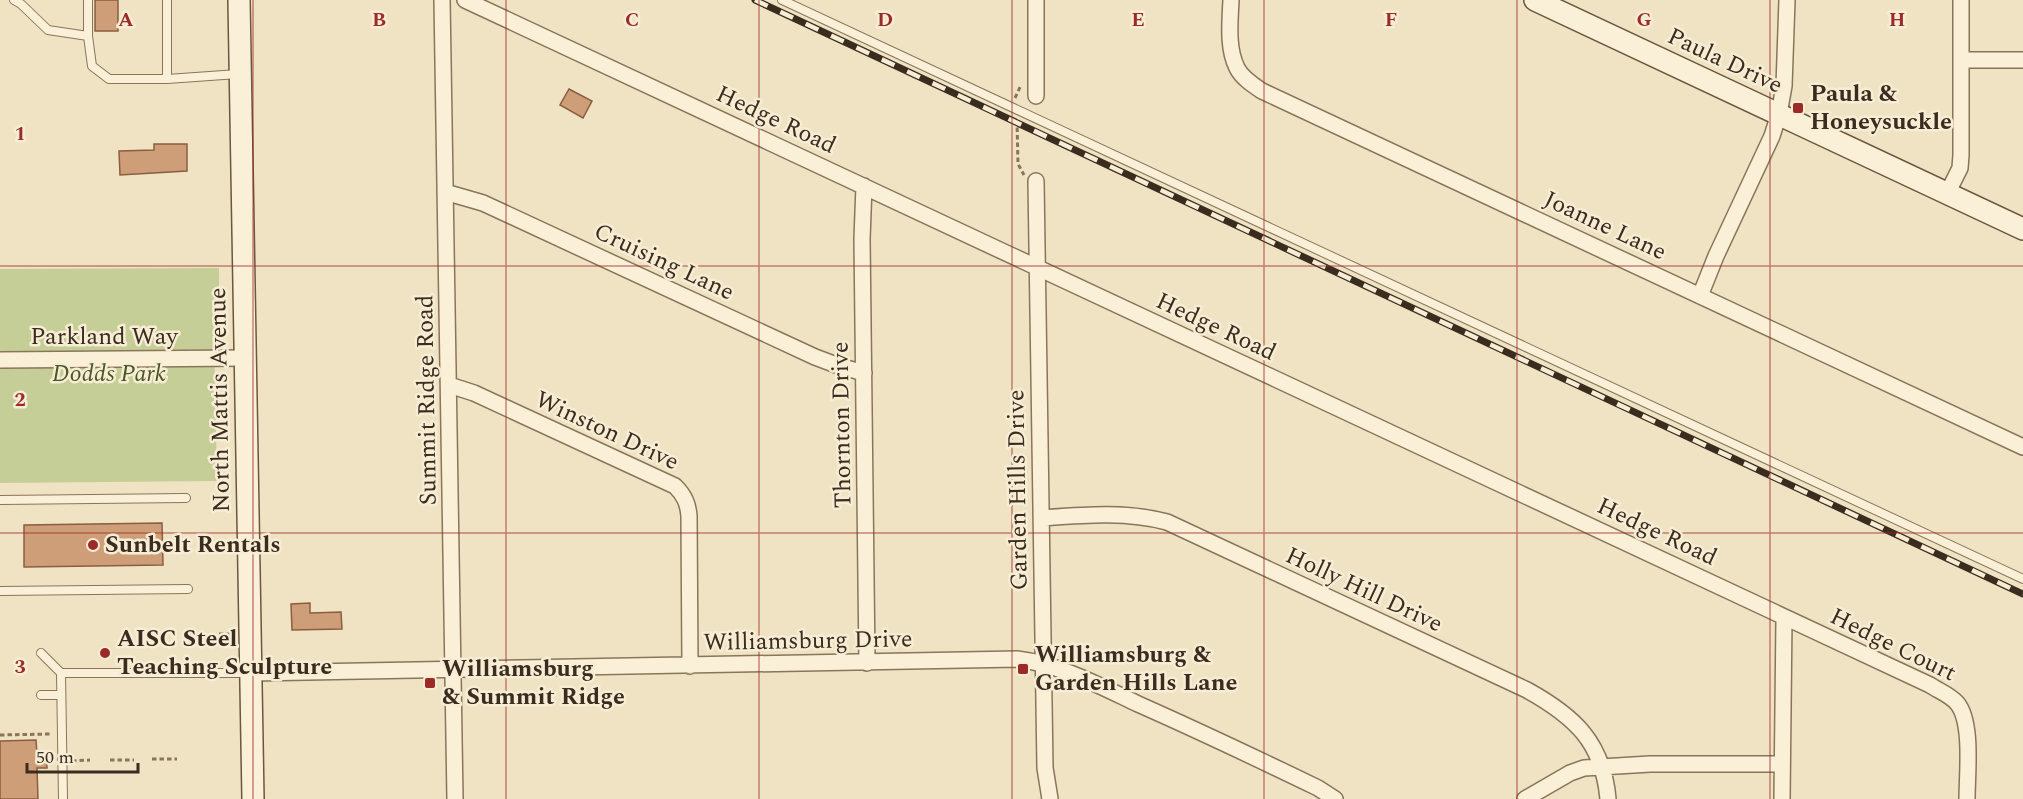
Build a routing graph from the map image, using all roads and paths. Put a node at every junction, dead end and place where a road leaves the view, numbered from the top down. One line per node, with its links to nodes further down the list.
1 (14, 0): 13 (lane)
2 (88, 0): 13 (lane)
3 (167, 0): 17 (lane)
4 (239, 0): 16 (main road, North Mattis Avenue)
5 (442, 0): 23 (street, Summit Ridge Road)
6 (465, 0): 22 (street, Hedge Road)
7 (782, 0): 36 (lane)
8 (1036, 0): 18 (street)
9 (1231, 0): 27 (street, Joanne Lane)
10 (1787, 0): 19 (street)
11 (1961, 0): 14 (street)
12 (1541, 1): 19 (main road, Paula Drive)
13 (88, 36): 17 (lane)
14 (1962, 60): 15 (street); 24 (street)
15 (2023, 60)
16 (240, 74): 17 (lane); 28 (main road, North Mattis Avenue)
17 (167, 79)
18 (1036, 96)
19 (1779, 114): 24 (main road, Paula Drive); 27 (street)
20 (1017, 132): 21 (path)
21 (1035, 183): 26 (street, Garden Hills Drive)
22 (864, 186): 26 (street, Hedge Road); 30 (street, Thornton Drive)
23 (445, 192): 30 (street, Cruising Lane); 31 (street, Summit Ridge Road)
24 (1948, 192): 25 (main road, Paula Drive)
25 (2023, 229)
26 (1036, 268): 35 (street, Garden Hills Drive); 39 (street, Hedge Road)
27 (1700, 296): 32 (street, Joanne Lane)
28 (244, 358): 29 (street, Parkland Way); 48 (main road, North Mattis Avenue)
29 (0, 360)
30 (864, 373): 43 (street, Thornton Drive)
31 (450, 385): 45 (street, Winston Drive); 46 (street, Summit Ridge Road)
32 (2023, 447)
33 (186, 498): 34 (lane)
34 (0, 500)
35 (1042, 518): 44 (street, Garden Hills Drive); 62 (street, Holly Hill Drive)
36 (2023, 579)
37 (188, 589): 38 (lane)
38 (0, 591)
39 (1784, 618): 61 (street); 71 (street, Hedge Court)
40 (219, 634): 41 (path)
41 (229, 634)
42 (41, 653): 47 (lane)
43 (867, 663): 44 (street, Williamsburg Drive); 45 (street, Williamsburg Drive)
44 (1044, 664): 66 (street, Garden Hills Drive); 67 (street, Williamsburg Drive)
45 (690, 666): 46 (street, Williamsburg Drive)
46 (453, 669): 48 (street, Williamsburg Drive); 65 (street, Summit Ridge Road)
47 (61, 673): 48 (lane); 50 (lane)
48 (250, 673): 64 (main road, North Mattis Avenue)
49 (41, 695): 50 (lane)
50 (61, 695): 63 (lane)
51 (50, 734): 52 (path)
52 (0, 735)
53 (152, 759): 54 (path)
54 (177, 759)
55 (90, 760): 60 (path)
56 (110, 760): 57 (path)
57 (134, 760)
58 (37, 761): 59 (path)
59 (50, 761)
60 (78, 761)
61 (1782, 764): 62 (street); 70 (street)
62 (1602, 766): 68 (street); 69 (street, Holly Hill Drive)
63 (63, 799)
64 (253, 799)
65 (455, 799)
66 (1050, 799)
67 (1335, 799)
68 (1525, 799)
69 (1608, 799)
70 (1782, 799)
71 (1967, 799)

